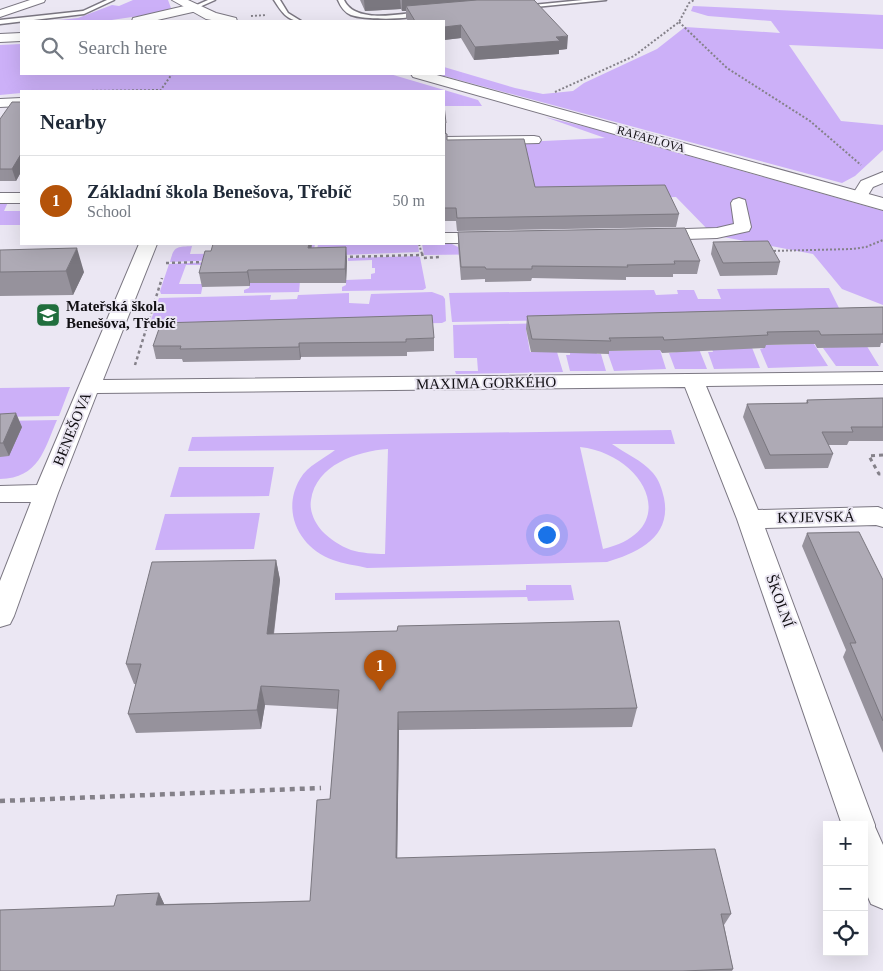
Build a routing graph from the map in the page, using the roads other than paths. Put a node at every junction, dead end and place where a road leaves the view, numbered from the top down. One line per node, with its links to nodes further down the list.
1 (40, 0): 10 (street)
2 (111, 0): 15 (lane)
3 (178, 0): 9 (main road)
4 (212, 0): 9 (lane)
5 (277, 0): 14 (lane)
6 (603, 0): 8 (lane)
7 (344, 1): 11 (lane)
8 (515, 7)
9 (193, 8): 12 (main road); 13 (main road)
10 (0, 14)
11 (426, 14)
12 (142, 20)
13 (227, 20)
14 (297, 20)
15 (0, 22)
16 (0, 38): 17 (main road)
17 (20, 38)
18 (422, 75): 24 (main road, RAFAELOVA)
19 (20, 102): 20 (street)
20 (0, 103)
21 (534, 140): 22 (street)
22 (445, 141)
23 (881, 176): 24 (street)
24 (859, 197): 28 (main road, RAFAELOVA)
25 (0, 198): 26 (street)
26 (20, 198)
27 (739, 203): 29 (street)
28 (883, 204)
29 (642, 235)
30 (502, 237): 31 (street)
31 (445, 238)
32 (148, 245): 35 (street, BENEŠOVA)
33 (883, 378): 34 (street, MAXIMA GORKÉHO)
34 (693, 381): 35 (street, MAXIMA GORKÉHO); 38 (street, ŠKOLNÍ)
35 (89, 387): 36 (street, BENEŠOVA)
36 (46, 493): 37 (street); 40 (street, BENEŠOVA)
37 (0, 494)
38 (749, 518): 39 (street, KYJEVSKÁ); 41 (street, ŠKOLNÍ)
39 (883, 518)
40 (0, 616)
41 (858, 821)
42 (868, 850): 43 (street)
43 (883, 892)

